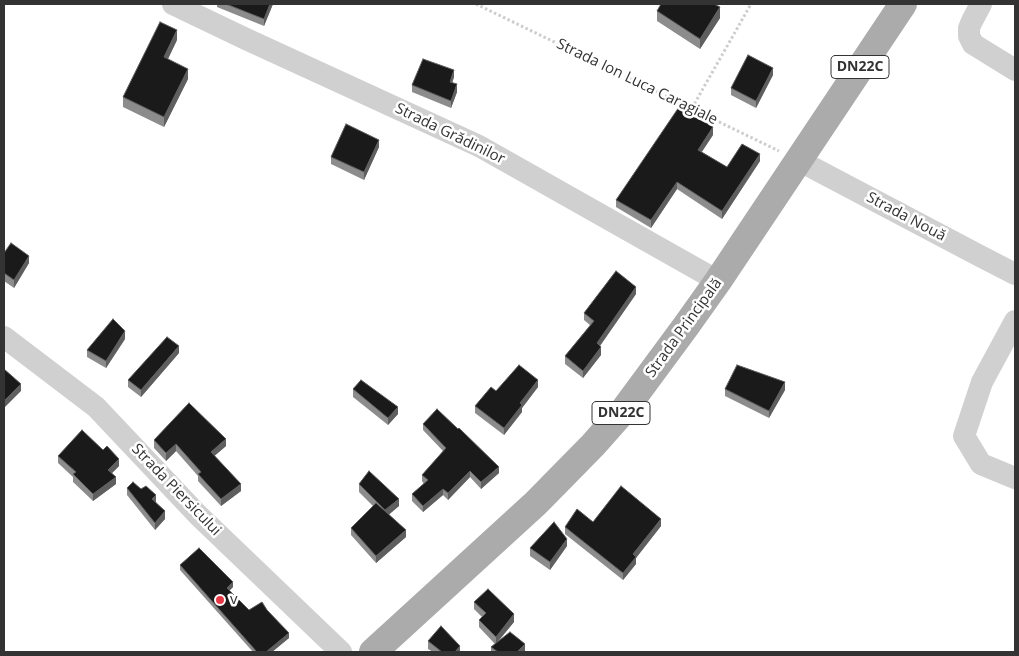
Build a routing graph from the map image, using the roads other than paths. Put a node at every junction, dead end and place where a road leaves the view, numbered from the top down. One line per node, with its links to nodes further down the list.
1 (173, 4): 7 (street, Strada Grădinilor)
2 (903, 4): 5 (main road, Strada Principală / DN22C)
3 (976, 12): 4 (street)
4 (1015, 70)
5 (798, 160): 6 (street, Strada Nouă); 7 (main road, Strada Principală / DN22C)
6 (1015, 274)
7 (718, 281): 12 (main road, Strada Principală / DN22C)
8 (1015, 321): 10 (street)
9 (4, 337): 11 (street, Strada Piersicului)
10 (1015, 478)
11 (341, 652)
12 (373, 652)

